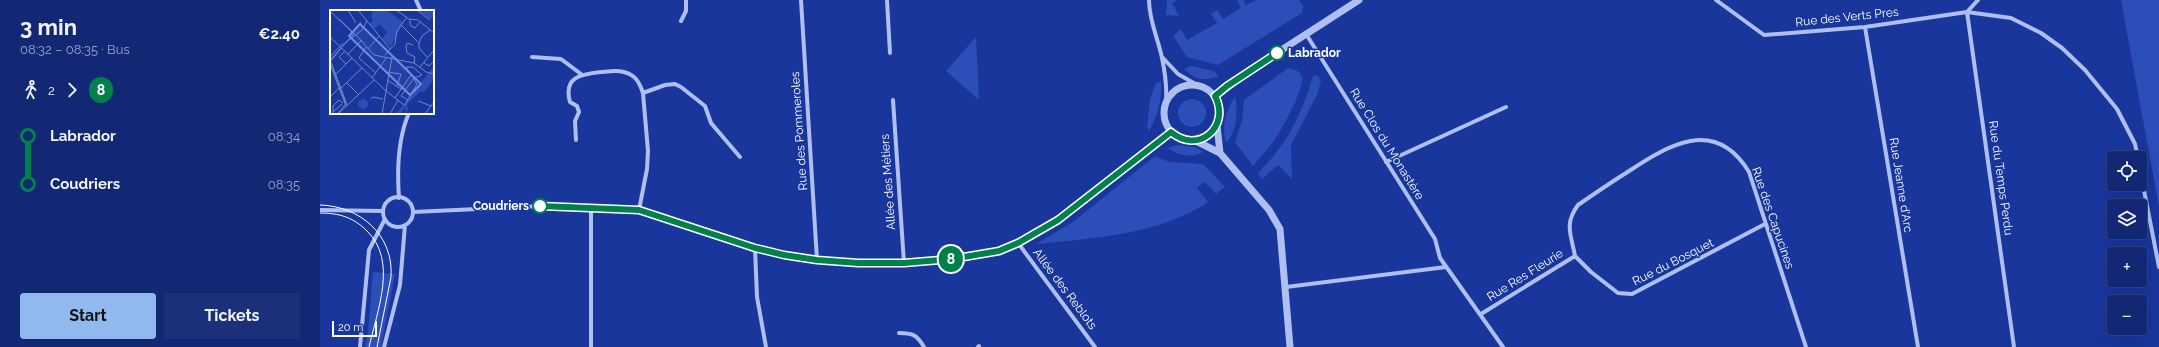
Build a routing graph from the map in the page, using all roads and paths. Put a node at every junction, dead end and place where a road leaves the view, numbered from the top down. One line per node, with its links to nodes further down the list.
1 (416, 0): 9 (street)
2 (686, 0): 11 (street)
3 (801, 0): 47 (street, Rue des Pommeroles)
4 (887, 0): 14 (street)
5 (1149, 0): 16 (street)
6 (1359, 0): 13 (street)
7 (1716, 0): 12 (street, Rue des Verts Pres)
8 (1978, 0): 10 (street)
9 (421, 10)
10 (1967, 12): 12 (street, Rue des Verts Pres); 29 (street, Rue des Verts Pres); 64 (street, Rue du Temps Perdu)
11 (681, 21)
12 (1865, 27): 63 (street, Rue Jeanne d'Arc)
13 (1306, 34): 20 (street); 32 (street, Rue Clos du Monastère)
14 (890, 53)
15 (532, 57): 17 (street)
16 (1162, 57): 18 (street); 22 (street)
17 (581, 74): 19 (street); 27 (street)
18 (1197, 85): 20 (street); 22 (street)
19 (643, 93): 31 (street); 38 (street)
20 (1215, 96): 25 (street)
21 (893, 100): 48 (street, Allée des Métiers)
22 (1166, 102): 26 (street)
23 (1506, 107): 32 (street)
24 (409, 114): 34 (street)
25 (1216, 125): 28 (street); 30 (street)
26 (1171, 132): 28 (street); 44 (street)
27 (576, 140)
28 (1194, 140): 30 (street)
29 (2136, 151)
30 (1220, 153): 51 (street)
31 (740, 157)
32 (1386, 162): 49 (street, Rue Clos du Monastère)
33 (2144, 191): 50 (street)
34 (399, 198): 39 (street); 40 (street)
35 (1578, 205): 42 (street, Rue des Capucines); 46 (street, Rue Res Fleurie)
36 (591, 208): 38 (street); 40 (street); 56 (street)
37 (320, 210): 39 (street)
38 (639, 210): 45 (street)
39 (383, 211): 41 (street)
40 (413, 212): 43 (street)
41 (384, 219): 43 (street); 54 (street)
42 (1765, 224): 46 (street, Rue du Bosquet); 62 (street, Rue des Capucines)
43 (404, 225): 55 (street)
44 (1018, 243): 48 (street); 59 (street, Allée des Reblots)
45 (755, 248): 47 (street); 57 (street)
46 (1575, 256): 52 (street, Rue Res Fleurie)
47 (817, 260): 48 (street)
48 (904, 263)
49 (1446, 267): 51 (street); 52 (street, Rue Clos du Monastère)
50 (2159, 267)
51 (1286, 286): 60 (street)
52 (1481, 314): 61 (street, Rue Clos du Monastère)
53 (899, 333): 58 (street)
54 (360, 347)
55 (384, 347)
56 (591, 347)
57 (766, 347)
58 (924, 347)
59 (1096, 347)
60 (1290, 347)
61 (1504, 347)
62 (1806, 347)
63 (1918, 347)
64 (2014, 347)

